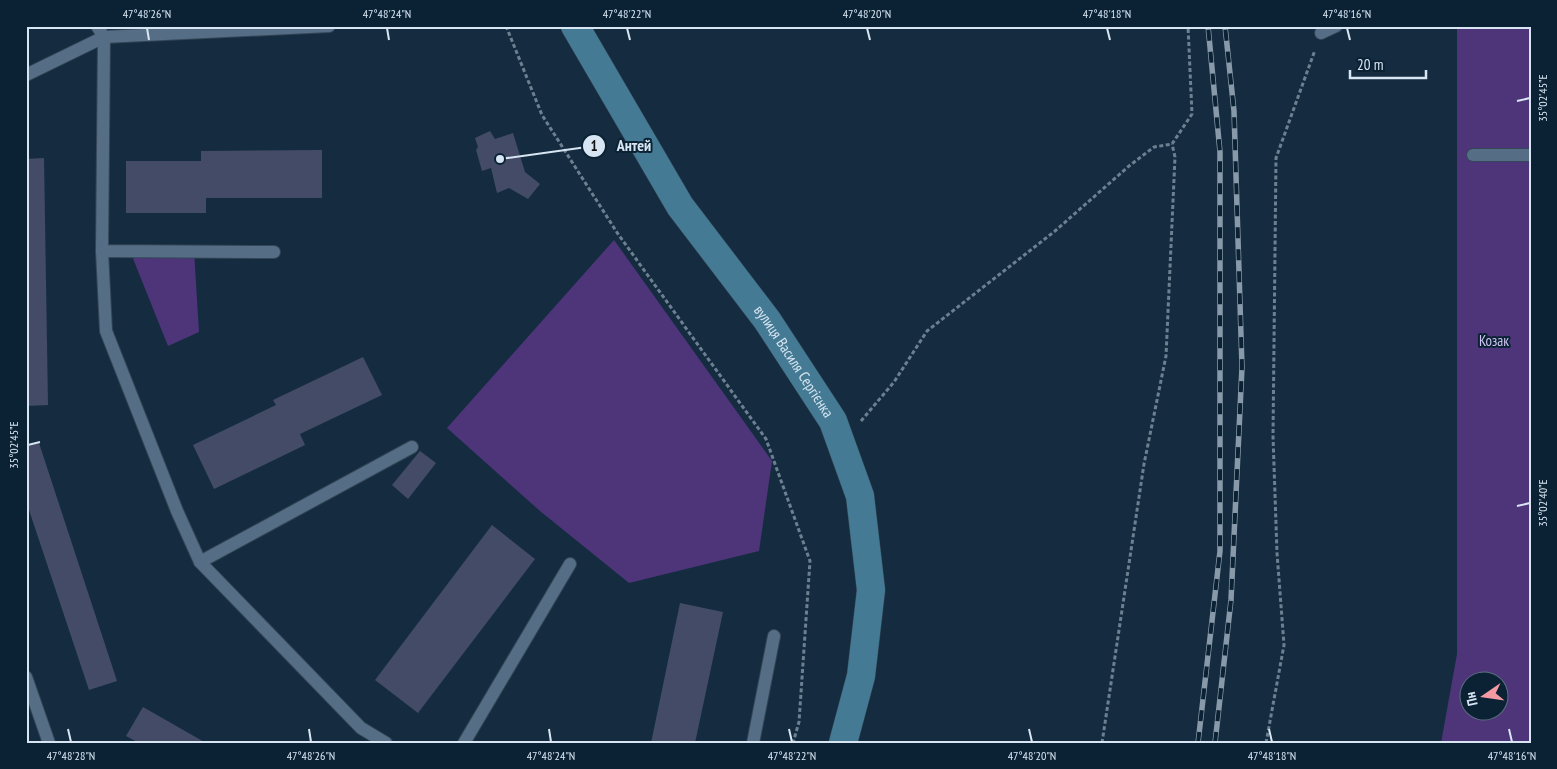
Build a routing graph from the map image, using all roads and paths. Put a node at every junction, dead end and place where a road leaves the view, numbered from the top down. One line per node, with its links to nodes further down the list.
1 (97, 26): 9 (lane)
2 (329, 26): 7 (lane)
3 (506, 26): 26 (path)
4 (575, 26): 27 (main road, вулиця Василя Сергієнка)
5 (1188, 26): 11 (path)
6 (1336, 26): 8 (lane)
7 (275, 28): 9 (lane)
8 (1321, 33): 29 (path)
9 (104, 37): 10 (lane); 14 (lane)
10 (26, 75)
11 (1172, 144): 16 (path); 28 (path)
12 (1531, 155): 13 (lane)
13 (1473, 156)
14 (102, 251): 15 (lane); 18 (lane)
15 (274, 252)
16 (858, 425)
17 (412, 447): 18 (lane)
18 (200, 562): 23 (lane)
19 (570, 564): 24 (lane)
20 (774, 636): 25 (lane)
21 (26, 677): 22 (lane)
22 (49, 743)
23 (386, 743)
24 (464, 743)
25 (753, 743)
26 (793, 743)
27 (843, 743)
28 (1102, 743)
29 (1266, 743)

